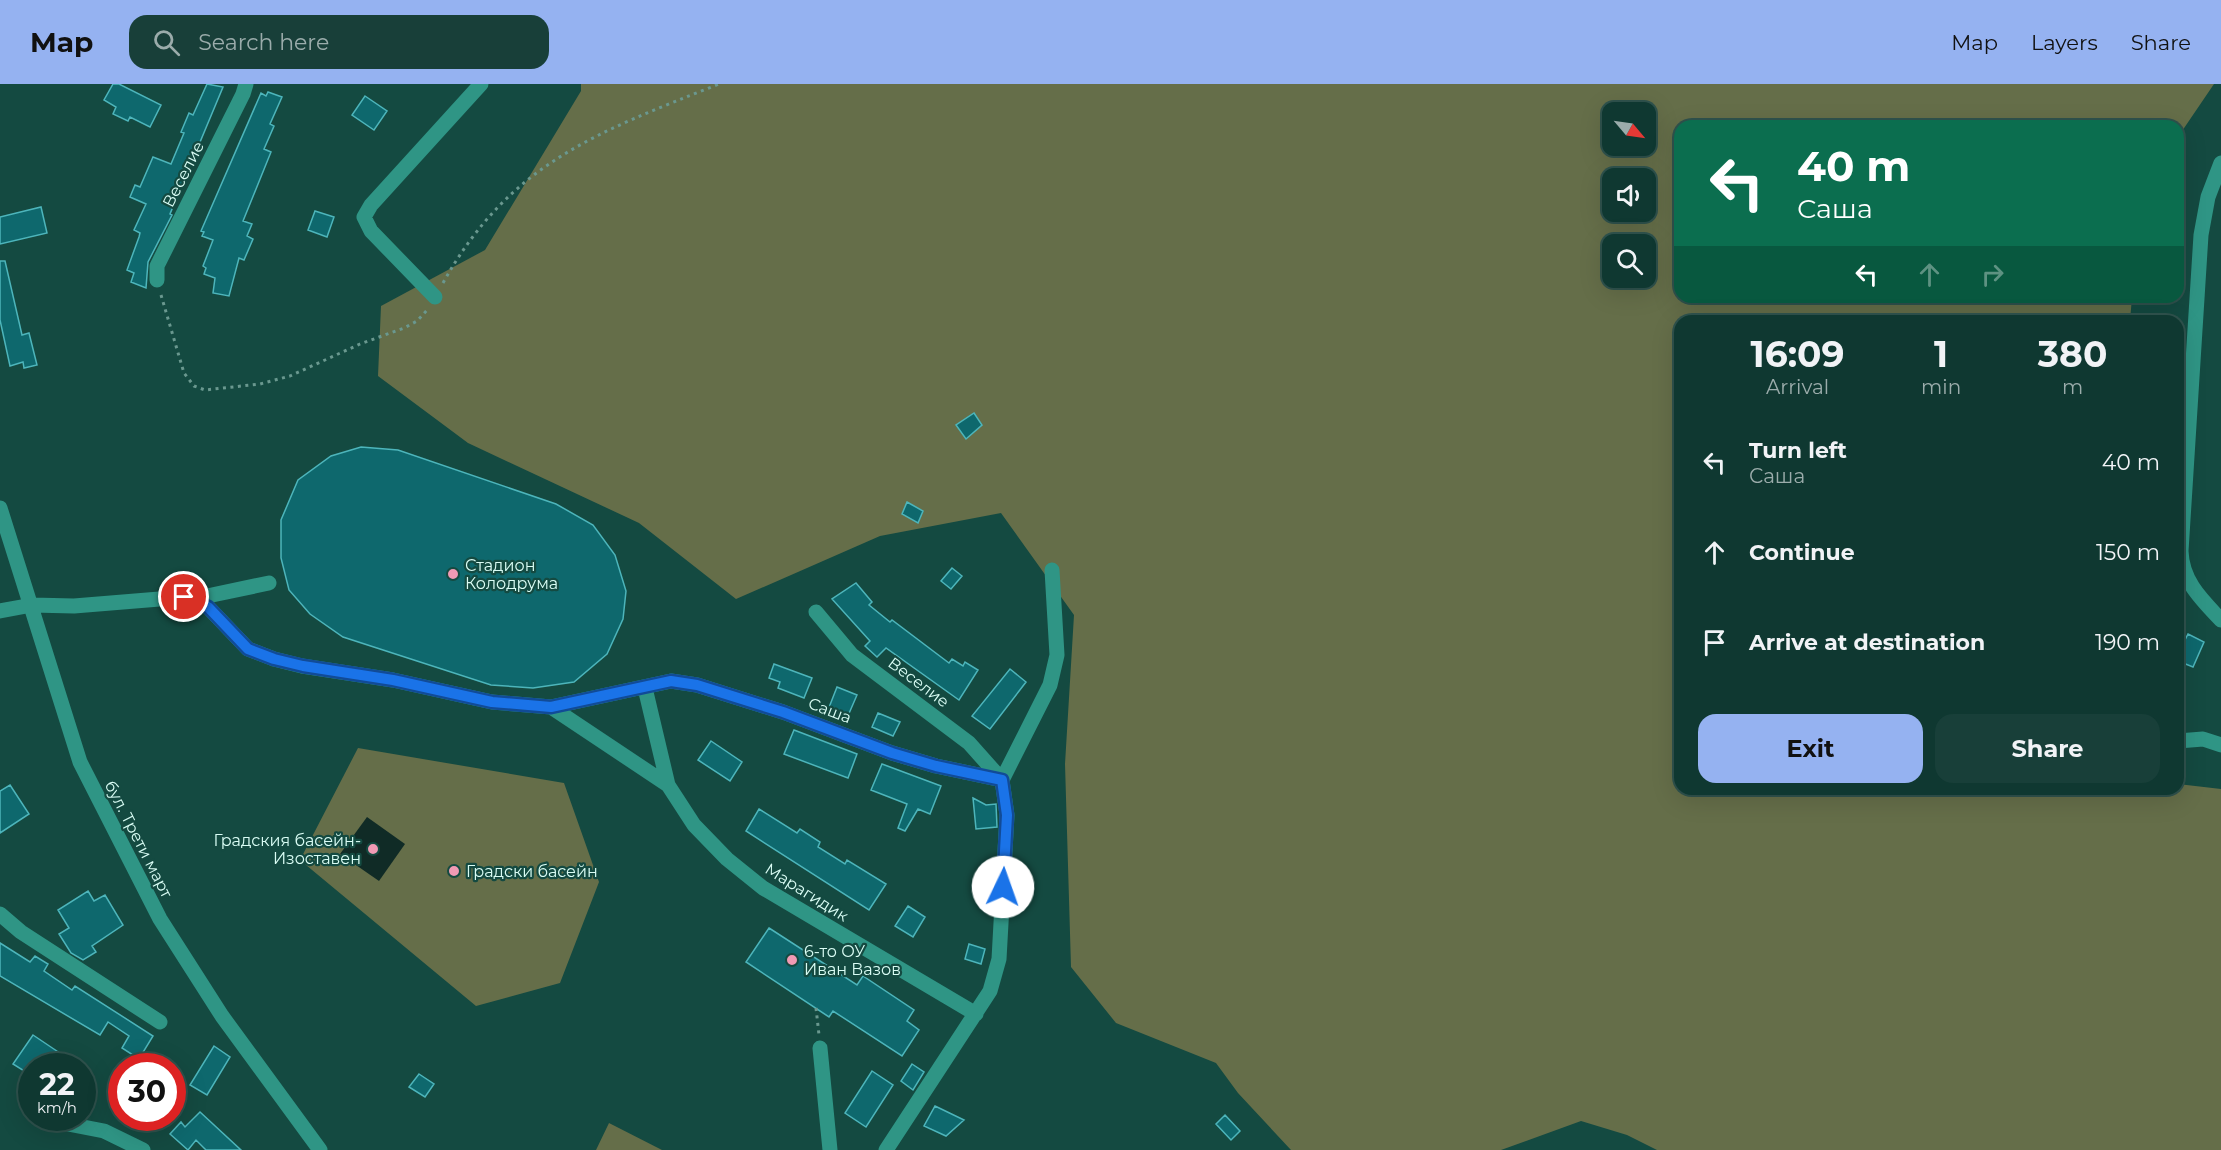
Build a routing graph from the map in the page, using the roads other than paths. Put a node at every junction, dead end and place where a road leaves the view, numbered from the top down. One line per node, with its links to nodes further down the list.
1 (246, 84): 4 (street, Веселие)
2 (481, 84): 5 (street)
3 (2221, 163): 6 (street)
4 (157, 280)
5 (435, 297)
6 (2184, 504)
7 (0, 508): 12 (street, бул. Трети март)
8 (1052, 570): 20 (street)
9 (2184, 575): 15 (street)
10 (269, 583): 11 (street)
11 (193, 599): 12 (street); 17 (street)
12 (32, 604): 13 (street); 28 (street, бул. Трети март)
13 (0, 611)
14 (816, 612): 20 (street, Веселие)
15 (2221, 620)
16 (645, 688): 17 (street, Саша); 20 (street, Саша); 21 (street, Марагидик)
17 (551, 707): 21 (street)
18 (2184, 741): 19 (street)
19 (2221, 746)
20 (1002, 780): 23 (street)
21 (668, 785): 23 (street, Марагидик)
22 (0, 914): 24 (street)
23 (976, 1014): 30 (street)
24 (160, 1022)
25 (820, 1048): 29 (street)
26 (96, 1129): 27 (street)
27 (143, 1150)
28 (320, 1150)
29 (830, 1150)
30 (886, 1150)

